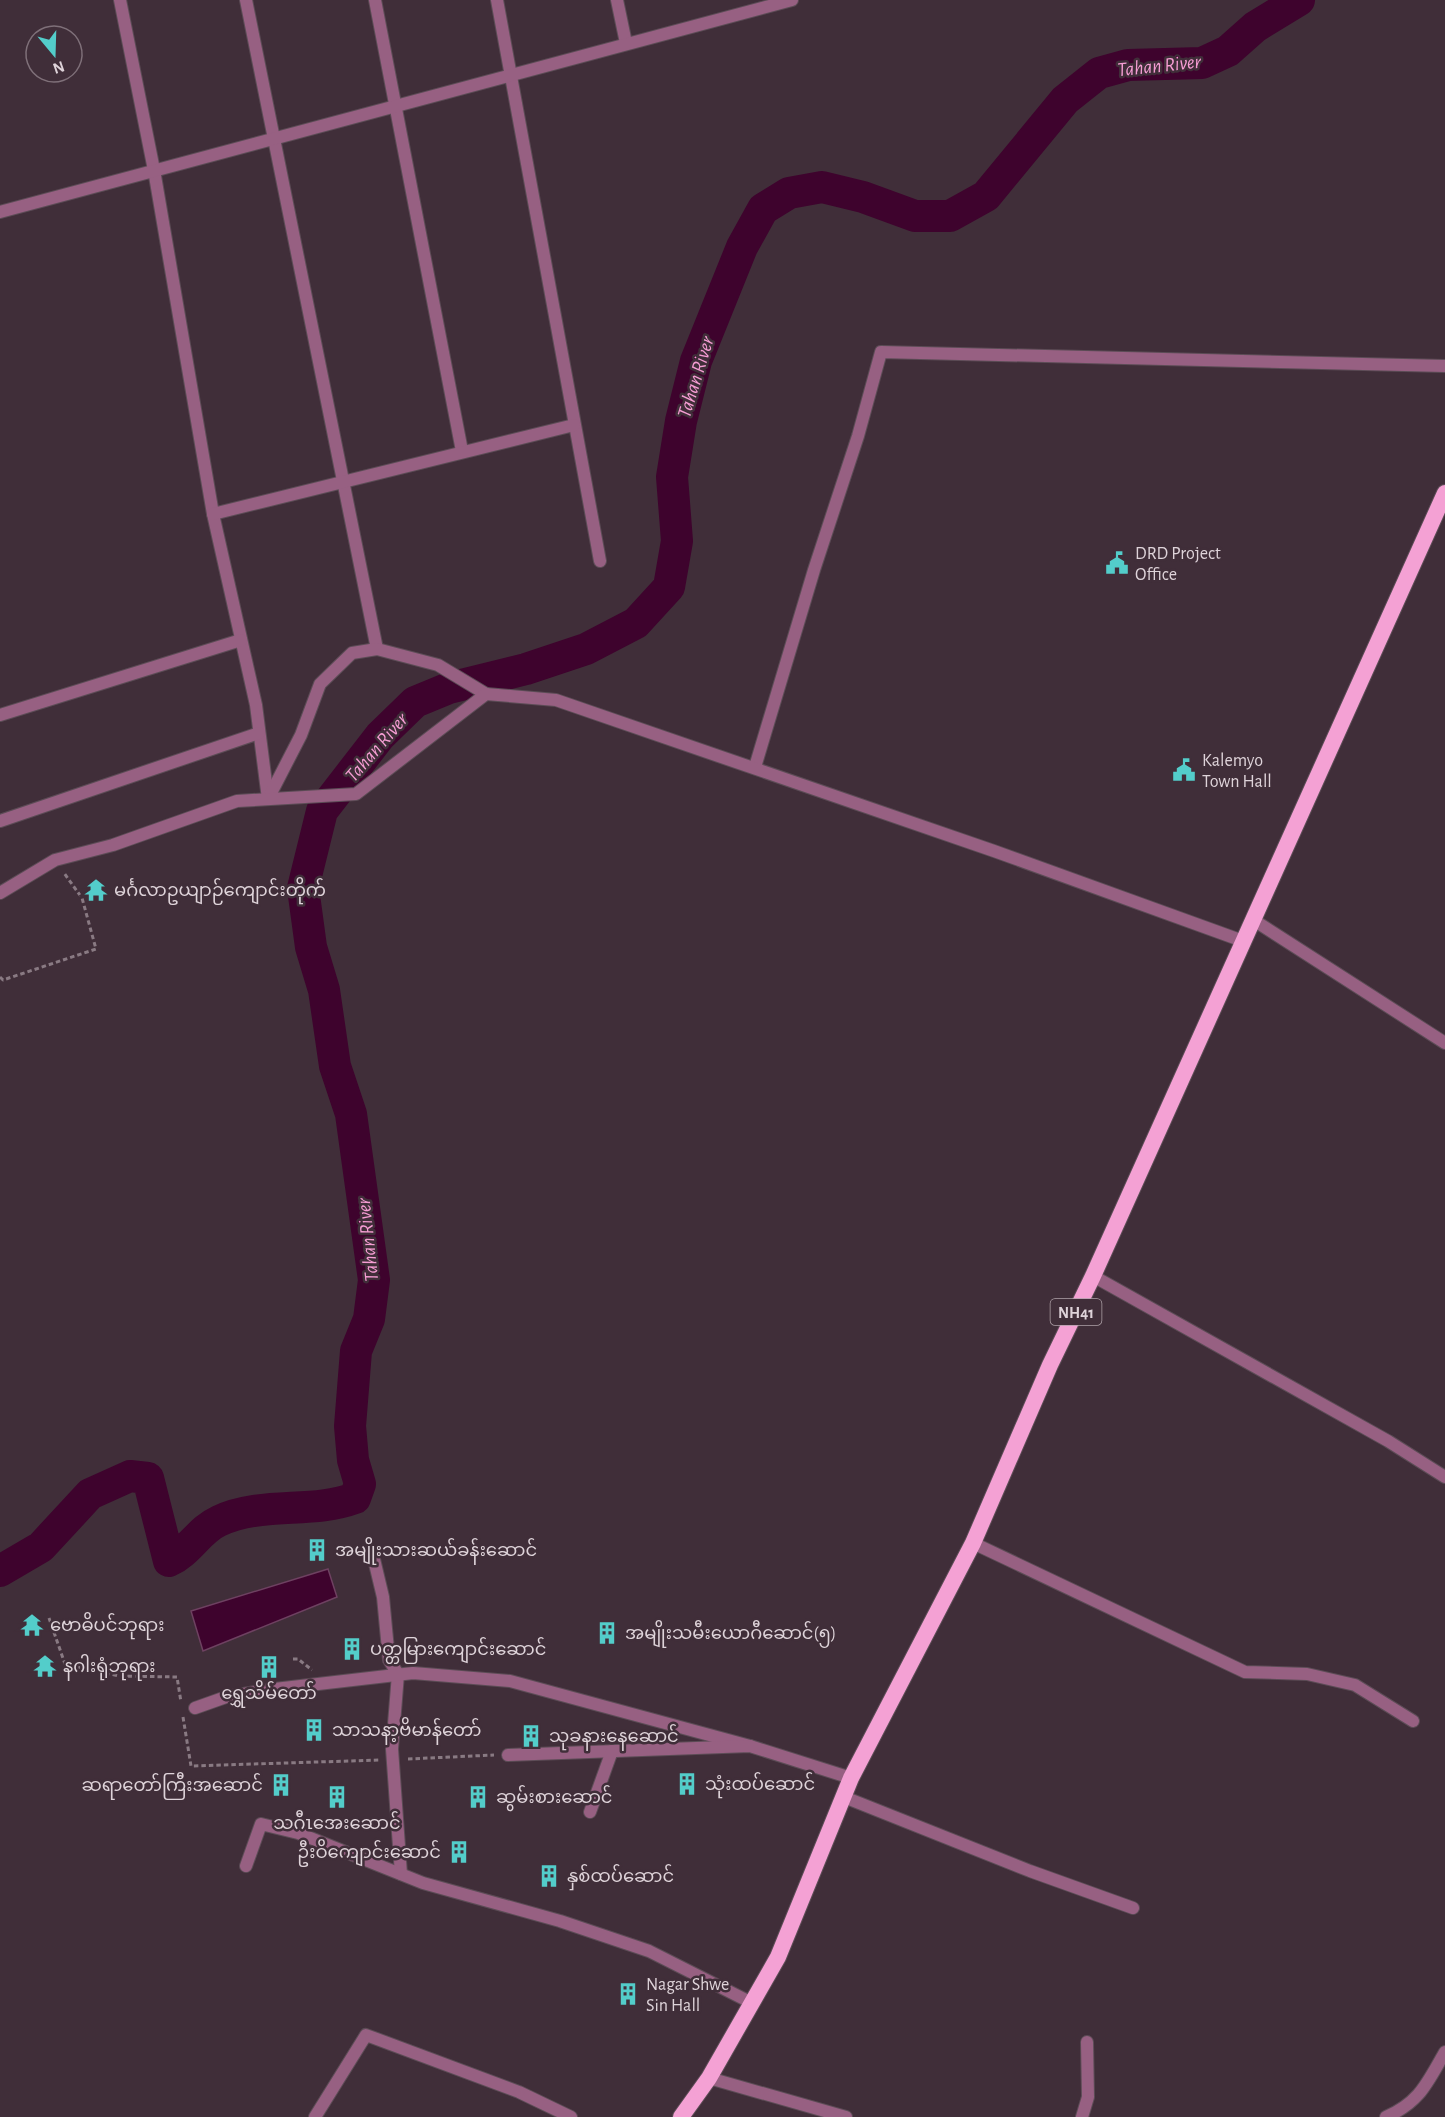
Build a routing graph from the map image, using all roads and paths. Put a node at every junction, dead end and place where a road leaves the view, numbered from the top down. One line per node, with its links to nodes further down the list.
1 (120, 0): 11 (street)
2 (246, 0): 10 (street)
3 (375, 0): 9 (street)
4 (497, 0): 8 (street)
5 (617, 0): 7 (street)
6 (792, 0): 7 (street)
7 (626, 43): 8 (street)
8 (512, 73): 9 (street); 14 (street)
9 (394, 105): 10 (street); 15 (street)
10 (273, 137): 11 (street); 16 (street)
11 (154, 170): 12 (street); 18 (street)
12 (0, 212)
13 (1445, 366): 25 (street)
14 (574, 425): 15 (street); 19 (street)
15 (462, 452): 16 (street)
16 (343, 480): 18 (street); 21 (street)
17 (1445, 494): 30 (highway, NH41)
18 (213, 514): 20 (street)
19 (600, 561)
20 (241, 640): 23 (street); 24 (street)
21 (377, 649): 22 (street); 26 (street)
22 (486, 694): 25 (street); 26 (street)
23 (0, 715)
24 (259, 733): 26 (street); 27 (street)
25 (755, 767): 31 (street)
26 (268, 799): 28 (street)
27 (0, 821)
28 (55, 860): 29 (street); 32 (path)
29 (0, 893)
30 (1252, 919): 31 (highway, NH41); 33 (street)
31 (1242, 941): 34 (highway, NH41)
32 (0, 977)
33 (1445, 1042)
34 (1093, 1276): 35 (street); 36 (highway, NH41)
35 (1445, 1477)
36 (973, 1543): 43 (street); 48 (highway, NH41)
37 (372, 1551): 39 (street)
38 (49, 1618): 40 (path)
39 (398, 1674): 41 (street); 44 (street); 52 (street)
40 (181, 1706)
41 (195, 1708)
42 (183, 1716): 47 (path)
43 (1413, 1721)
44 (750, 1746): 45 (street); 48 (street)
45 (612, 1751): 46 (street); 50 (street)
46 (508, 1755)
47 (268, 1766)
48 (851, 1778): 49 (highway, NH41)
49 (844, 1797): 53 (street); 54 (highway, NH41)
50 (590, 1812)
51 (246, 1866): 52 (street)
52 (401, 1874): 54 (street)
53 (1133, 1908)
54 (752, 2003): 57 (highway, NH41)
55 (1087, 2042): 62 (street)
56 (1445, 2052): 63 (street)
57 (709, 2079): 60 (highway, NH41); 61 (street)
58 (315, 2117): 59 (street)
59 (571, 2117)
60 (681, 2117)
61 (846, 2117)
62 (1082, 2117)
63 (1386, 2117)

